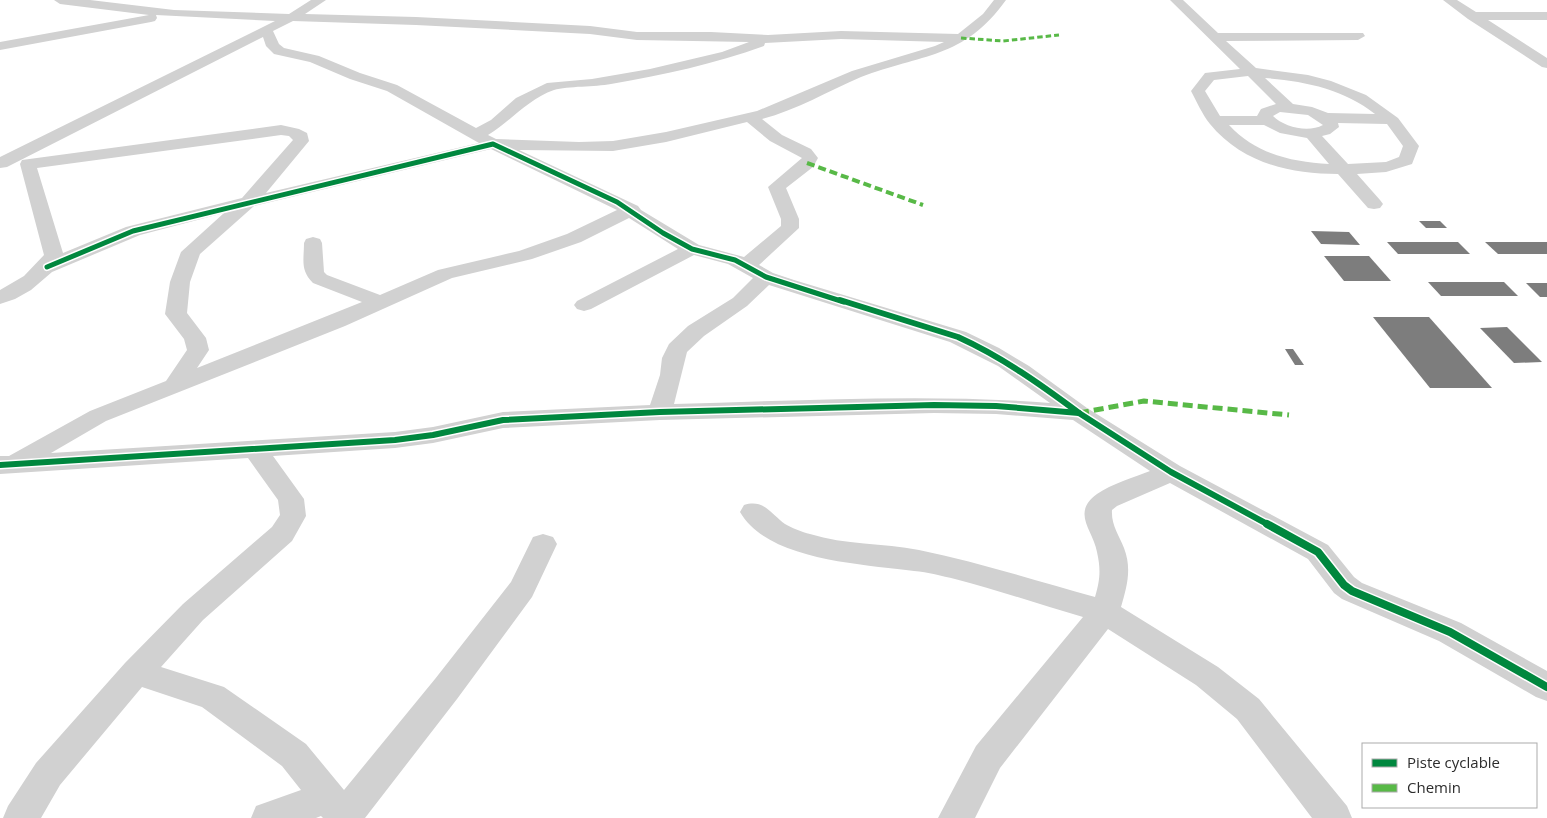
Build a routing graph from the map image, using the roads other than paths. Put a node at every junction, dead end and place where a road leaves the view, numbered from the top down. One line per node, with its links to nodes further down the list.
1 (60, 0): 7 (street)
2 (320, 0): 10 (street)
3 (1000, 0): 15 (street)
4 (1176, 0): 14 (street)
5 (1449, 0): 8 (street)
6 (239, 3): 7 (street)
7 (174, 14): 10 (street); 17 (street)
8 (1472, 16): 9 (street); 18 (street)
9 (1547, 16)
10 (290, 18): 12 (street); 32 (street)
11 (268, 33): 30 (street)
12 (653, 36): 16 (street); 21 (street)
13 (1358, 36): 14 (street)
14 (1214, 37): 22 (street)
15 (961, 38): 16 (street); 24 (street)
16 (768, 39): 21 (street)
17 (0, 46)
18 (1532, 54): 19 (street); 20 (street)
19 (1547, 54)
20 (1547, 64)
21 (677, 67): 30 (street)
22 (1250, 72): 23 (street); 26 (street); 28 (street)
23 (1288, 107): 25 (street); 27 (street)
24 (749, 116): 30 (street); 39 (street)
25 (1326, 118): 26 (street); 29 (street)
26 (1390, 119): 33 (street)
27 (1267, 120): 28 (street); 29 (street)
28 (1216, 121): 33 (street)
29 (1311, 133): 33 (street)
30 (484, 139): 34 (street); 36 (street)
31 (26, 159): 32 (street)
32 (1, 163)
33 (1343, 169): 35 (street)
34 (248, 202): 40 (street); 40 (street); 45 (street)
35 (1374, 204)
36 (632, 210): 38 (street); 43 (street)
37 (313, 243): 43 (street)
38 (692, 249): 39 (street); 44 (street)
39 (746, 266): 41 (street)
40 (47, 267): 42 (street)
41 (766, 276): 46 (street); 47 (street)
42 (0, 298)
43 (380, 302): 45 (street)
44 (584, 305)
45 (175, 384): 49 (street)
46 (660, 412): 47 (street); 48 (street)
47 (1079, 413): 50 (street)
48 (255, 449): 49 (street); 54 (street)
49 (6, 465)
50 (1172, 472): 53 (street); 55 (street)
51 (754, 512): 53 (street)
52 (543, 544): 56 (street)
53 (1105, 612): 59 (street); 60 (street)
54 (136, 672): 56 (street); 57 (street)
55 (1547, 687)
56 (339, 811): 58 (street)
57 (21, 818)
58 (269, 818)
59 (956, 818)
60 (1334, 818)

